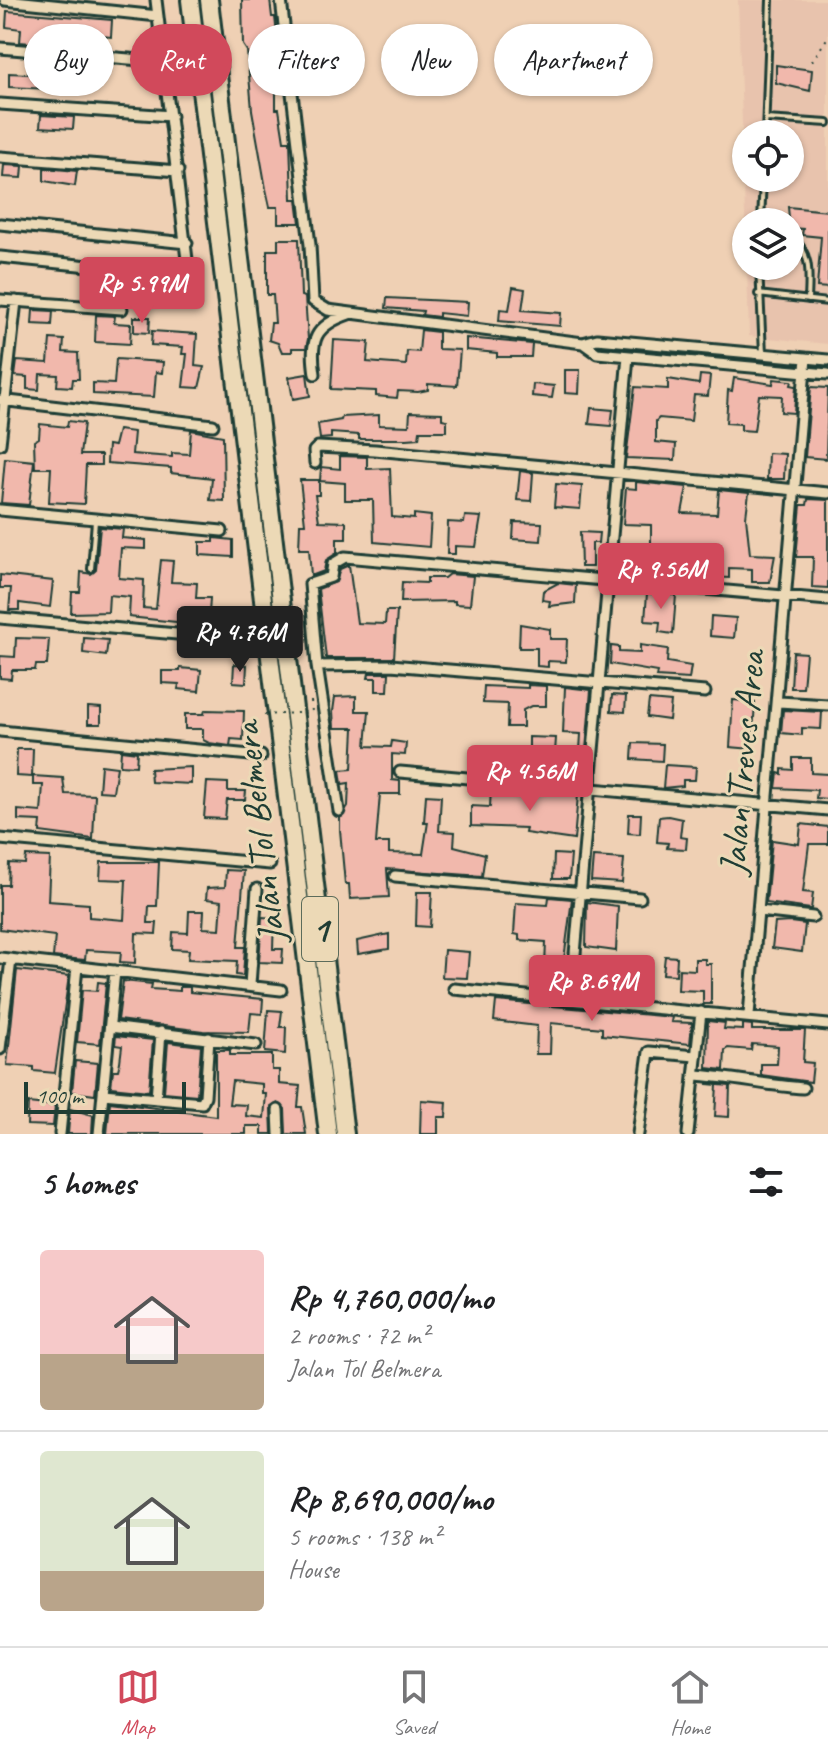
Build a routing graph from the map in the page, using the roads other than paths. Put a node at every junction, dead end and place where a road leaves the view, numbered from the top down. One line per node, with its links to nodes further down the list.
1 (156, 0): 7 (street)
2 (190, 0): 100 (highway, Jalan Tol Belmera / 1)
3 (209, 0): 101 (highway, Jalan Tol Belmera / 1)
4 (281, 0): 29 (street)
5 (770, 0): 14 (lane)
6 (2, 1): 7 (street)
7 (158, 16): 8 (street)
8 (159, 24)
9 (0, 48): 10 (street)
10 (130, 59)
11 (168, 96): 13 (street)
12 (0, 104): 13 (street)
13 (171, 116): 17 (street)
14 (766, 119): 15 (lane)
15 (828, 123)
16 (0, 157): 17 (street)
17 (178, 171): 19 (street)
18 (0, 224): 19 (street)
19 (187, 243): 21 (street)
20 (804, 250): 25 (lane)
21 (0, 257)
22 (758, 280): 23 (lane)
23 (758, 294): 25 (lane); 31 (lane)
24 (0, 300): 26 (street)
25 (808, 300): 27 (lane)
26 (16, 301): 28 (street); 39 (street)
27 (828, 302)
28 (122, 309)
29 (352, 313): 30 (street); 37 (street)
30 (583, 343): 31 (street); 32 (street)
31 (763, 354): 33 (street); 35 (street)
32 (628, 356): 35 (street); 43 (street)
33 (806, 358): 34 (street); 36 (street, Jalan Treves Area)
34 (828, 360)
35 (762, 368): 36 (street)
36 (805, 372): 38 (street); 44 (street, Jalan Treves Area)
37 (315, 374)
38 (828, 374)
39 (2, 400): 40 (street); 41 (street)
40 (213, 425)
41 (0, 444)
42 (315, 463): 43 (street)
43 (615, 475): 44 (street); 50 (street)
44 (796, 491): 45 (street); 51 (street, Jalan Treves Area)
45 (828, 493)
46 (0, 510): 47 (street)
47 (95, 519): 48 (street); 49 (lane)
48 (222, 531)
49 (91, 569)
50 (609, 581): 51 (street); 55 (street); 56 (street)
51 (787, 595): 52 (street); 58 (street, Jalan Treves Area)
52 (828, 600)
53 (0, 618): 54 (street)
54 (243, 640)
55 (317, 666): 56 (street); 66 (street)
56 (599, 683): 57 (street); 63 (street)
57 (705, 692)
58 (779, 702): 59 (street); 64 (street, Jalan Treves Area)
59 (828, 705)
60 (0, 731): 61 (street)
61 (261, 756)
62 (400, 772): 63 (street)
63 (590, 788): 64 (street); 71 (street)
64 (768, 804): 65 (street); 73 (street, Jalan Treves Area)
65 (828, 810)
66 (339, 811)
67 (0, 839): 68 (street)
68 (270, 864)
69 (395, 876): 71 (street)
70 (257, 889): 79 (street)
71 (581, 895): 72 (street); 82 (street)
72 (640, 898)
73 (759, 911): 74 (street); 84 (street, Jalan Treves Area)
74 (813, 917)
75 (0, 958): 76 (street)
76 (11, 960): 77 (street); 90 (street)
77 (77, 967): 78 (street); 97 (street)
78 (115, 971): 79 (street); 86 (street)
79 (250, 985): 81 (street)
80 (454, 989): 82 (street)
81 (281, 990)
82 (571, 999): 83 (street)
83 (701, 1012): 84 (street); 91 (street)
84 (749, 1015): 85 (street)
85 (828, 1025)
86 (110, 1027): 87 (street); 94 (street)
87 (161, 1032): 88 (street); 95 (street)
88 (209, 1038): 89 (street); 95 (street)
89 (256, 1045)
90 (0, 1049)
91 (696, 1056): 92 (street); 102 (street)
92 (694, 1075): 93 (street); 103 (street)
93 (803, 1088)
94 (103, 1094): 95 (street); 98 (street)
95 (156, 1099)
96 (278, 1110): 99 (street)
97 (60, 1134)
98 (99, 1134)
99 (279, 1134)
100 (328, 1134)
101 (345, 1134)
102 (638, 1134)
103 (688, 1134)

